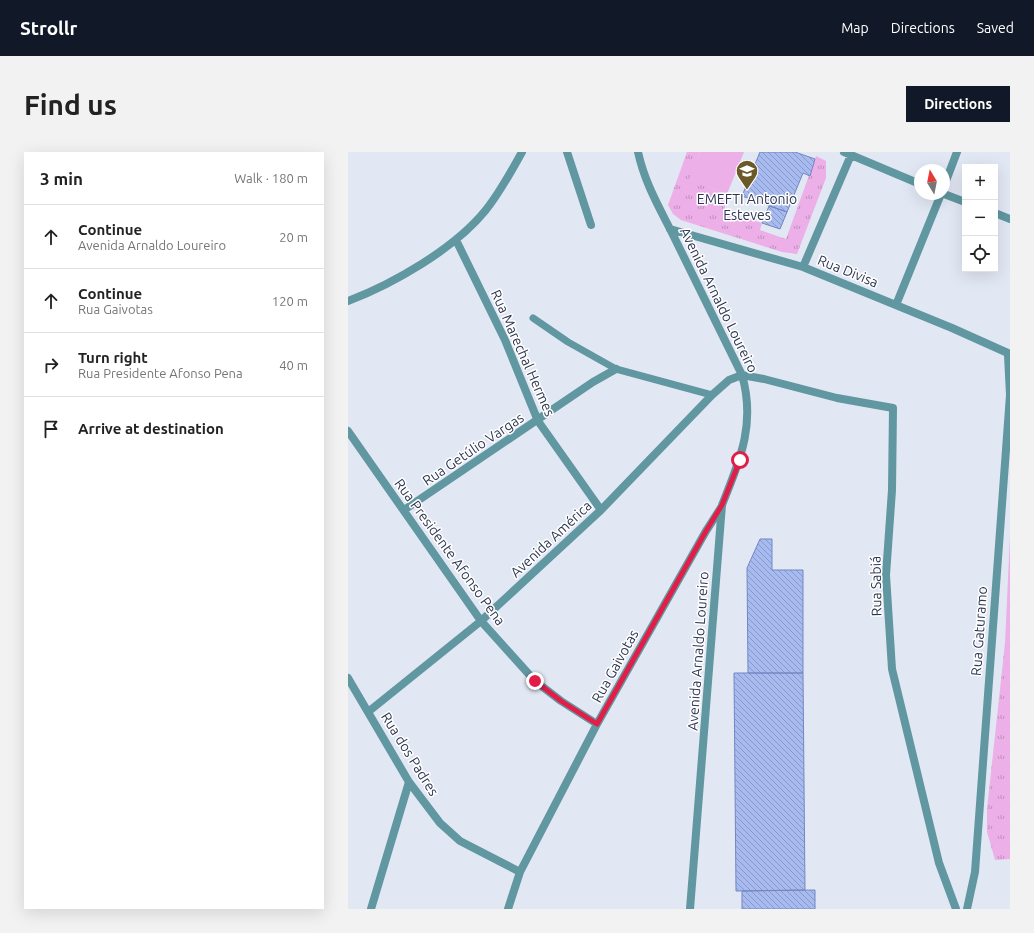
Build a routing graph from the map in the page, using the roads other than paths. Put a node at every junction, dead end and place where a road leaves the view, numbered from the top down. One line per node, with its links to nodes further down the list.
1 (522, 152): 15 (street)
2 (567, 152): 13 (street)
3 (638, 152): 14 (street, Avenida Arnaldo Loureiro)
4 (957, 152): 6 (street)
5 (847, 154): 7 (street); 16 (street)
6 (950, 170)
7 (914, 182)
8 (950, 196): 10 (street)
9 (939, 200): 18 (street)
10 (962, 201)
11 (998, 214): 12 (street)
12 (1010, 219)
13 (591, 225)
14 (670, 229): 16 (street, Rua Divisa); 22 (street, Avenida Arnaldo Loureiro)
15 (456, 240): 17 (street); 24 (street, Rua Marechal Hermes)
16 (803, 266): 18 (street, Rua Divisa)
17 (348, 301)
18 (896, 305): 20 (street, Rua Divisa)
19 (534, 318): 21 (lane)
20 (1009, 354): 39 (street, Rua Gaturamo)
21 (616, 369): 23 (lane); 24 (street, Rua Getúlio Vargas)
22 (742, 375): 23 (street, Avenida América); 26 (street, Avenida Arnaldo Loureiro); 38 (street, Rua Sabiá)
23 (712, 394): 28 (street, Avenida América)
24 (538, 420): 27 (street, Rua Getúlio Vargas); 28 (street, Rua Marechal Hermes)
25 (350, 437): 27 (street, Rua Presidente Afonso Pena)
26 (722, 505): 32 (street, Rua Gaivotas); 37 (street, Avenida Arnaldo Loureiro)
27 (404, 510): 29 (street, Rua Presidente Afonso Pena)
28 (601, 510): 29 (street, Avenida América)
29 (480, 621): 31 (street, Avenida América); 32 (street, Rua Presidente Afonso Pena)
30 (348, 678): 31 (street, Rua dos Padres)
31 (368, 712): 33 (street, Rua dos Padres)
32 (597, 724): 34 (street, Rua Gaivotas)
33 (409, 782): 34 (street, Rua dos Padres); 35 (street)
34 (520, 872): 36 (street, Rua Gaivotas)
35 (371, 909)
36 (508, 909)
37 (690, 909)
38 (956, 909)
39 (967, 909)

